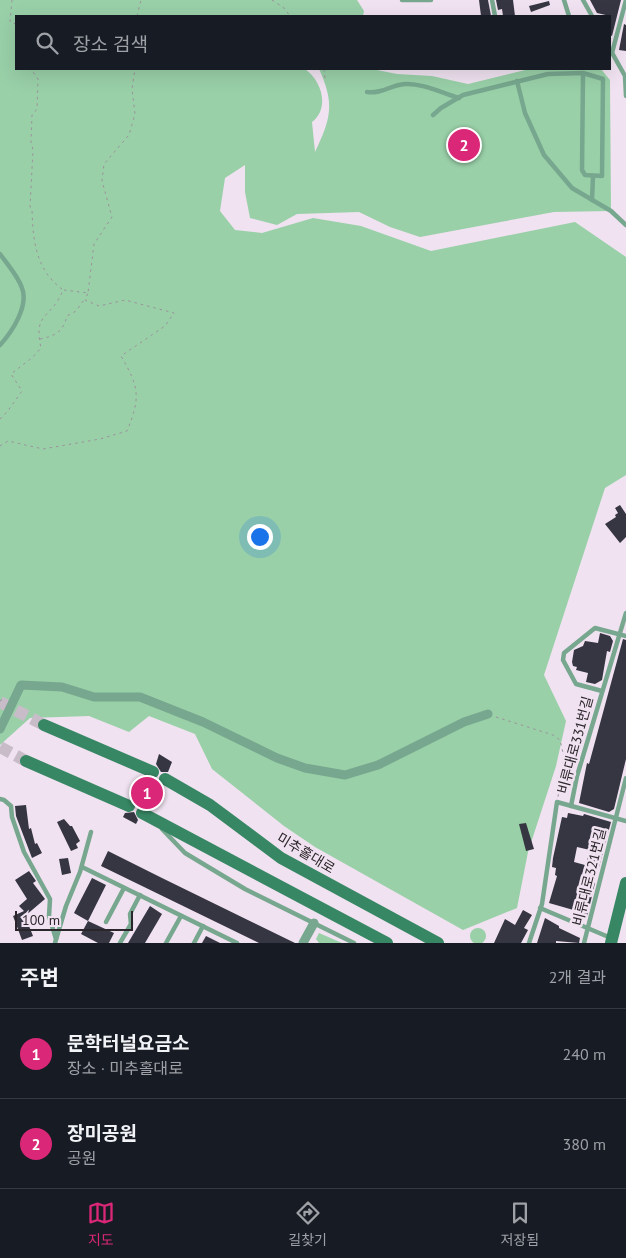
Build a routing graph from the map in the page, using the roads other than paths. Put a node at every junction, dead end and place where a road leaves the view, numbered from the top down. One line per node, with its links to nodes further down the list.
1 (402, 0): 2 (lane)
2 (431, 0)
3 (492, 0): 7 (lane)
4 (564, 0): 8 (lane)
5 (583, 0): 9 (lane)
6 (626, 0): 10 (lane)
7 (495, 15)
8 (569, 15)
9 (591, 15)
10 (611, 51): 12 (lane)
11 (583, 74): 13 (lane); 18 (lane); 18 (lane)
12 (625, 76): 15 (lane)
13 (517, 82): 16 (lane); 19 (lane)
14 (367, 92): 16 (lane)
15 (626, 96)
16 (459, 98): 17 (lane)
17 (433, 115)
18 (593, 176): 19 (lane)
19 (592, 200): 20 (lane)
20 (626, 225)
21 (0, 254): 22 (lane)
22 (0, 345)
23 (626, 613): 24 (lane, 비류대로331번길)
24 (618, 634): 25 (lane); 26 (lane, 비류대로331번길); 26 (lane)
25 (626, 636)
26 (602, 691): 36 (lane, 비류대로331번길)
27 (488, 714): 29 (street)
28 (44, 724): 31 (main road)
29 (0, 729)
30 (26, 761): 35 (main road)
31 (153, 772)
32 (626, 778): 38 (lane)
33 (165, 779): 60 (main road, 미추홀대로)
34 (0, 799): 52 (lane)
35 (129, 806)
36 (570, 806): 38 (lane, 비류대로331번길); 45 (lane, 비류대로331번길)
37 (145, 814): 48 (lane); 59 (main road)
38 (616, 817): 39 (lane, 비류대로331번길); 50 (lane, 비류대로321번길)
39 (626, 821)
40 (90, 832): 41 (lane)
41 (82, 867): 43 (lane); 52 (lane)
42 (626, 883): 51 (main road)
43 (124, 888): 44 (lane); 47 (lane)
44 (140, 895): 46 (lane); 53 (lane)
45 (540, 908): 50 (lane); 61 (lane)
46 (181, 916): 49 (lane); 54 (lane)
47 (106, 922)
48 (314, 922): 57 (street); 58 (lane)
49 (203, 926): 55 (lane); 56 (lane)
50 (588, 928): 51 (lane); 62 (lane, 비류대로321번길)
51 (611, 941)
52 (56, 942)
53 (120, 943)
54 (166, 943)
55 (194, 943)
56 (237, 943)
57 (303, 943)
58 (354, 943)
59 (387, 943)
60 (438, 943)
61 (529, 943)
62 (584, 943)

